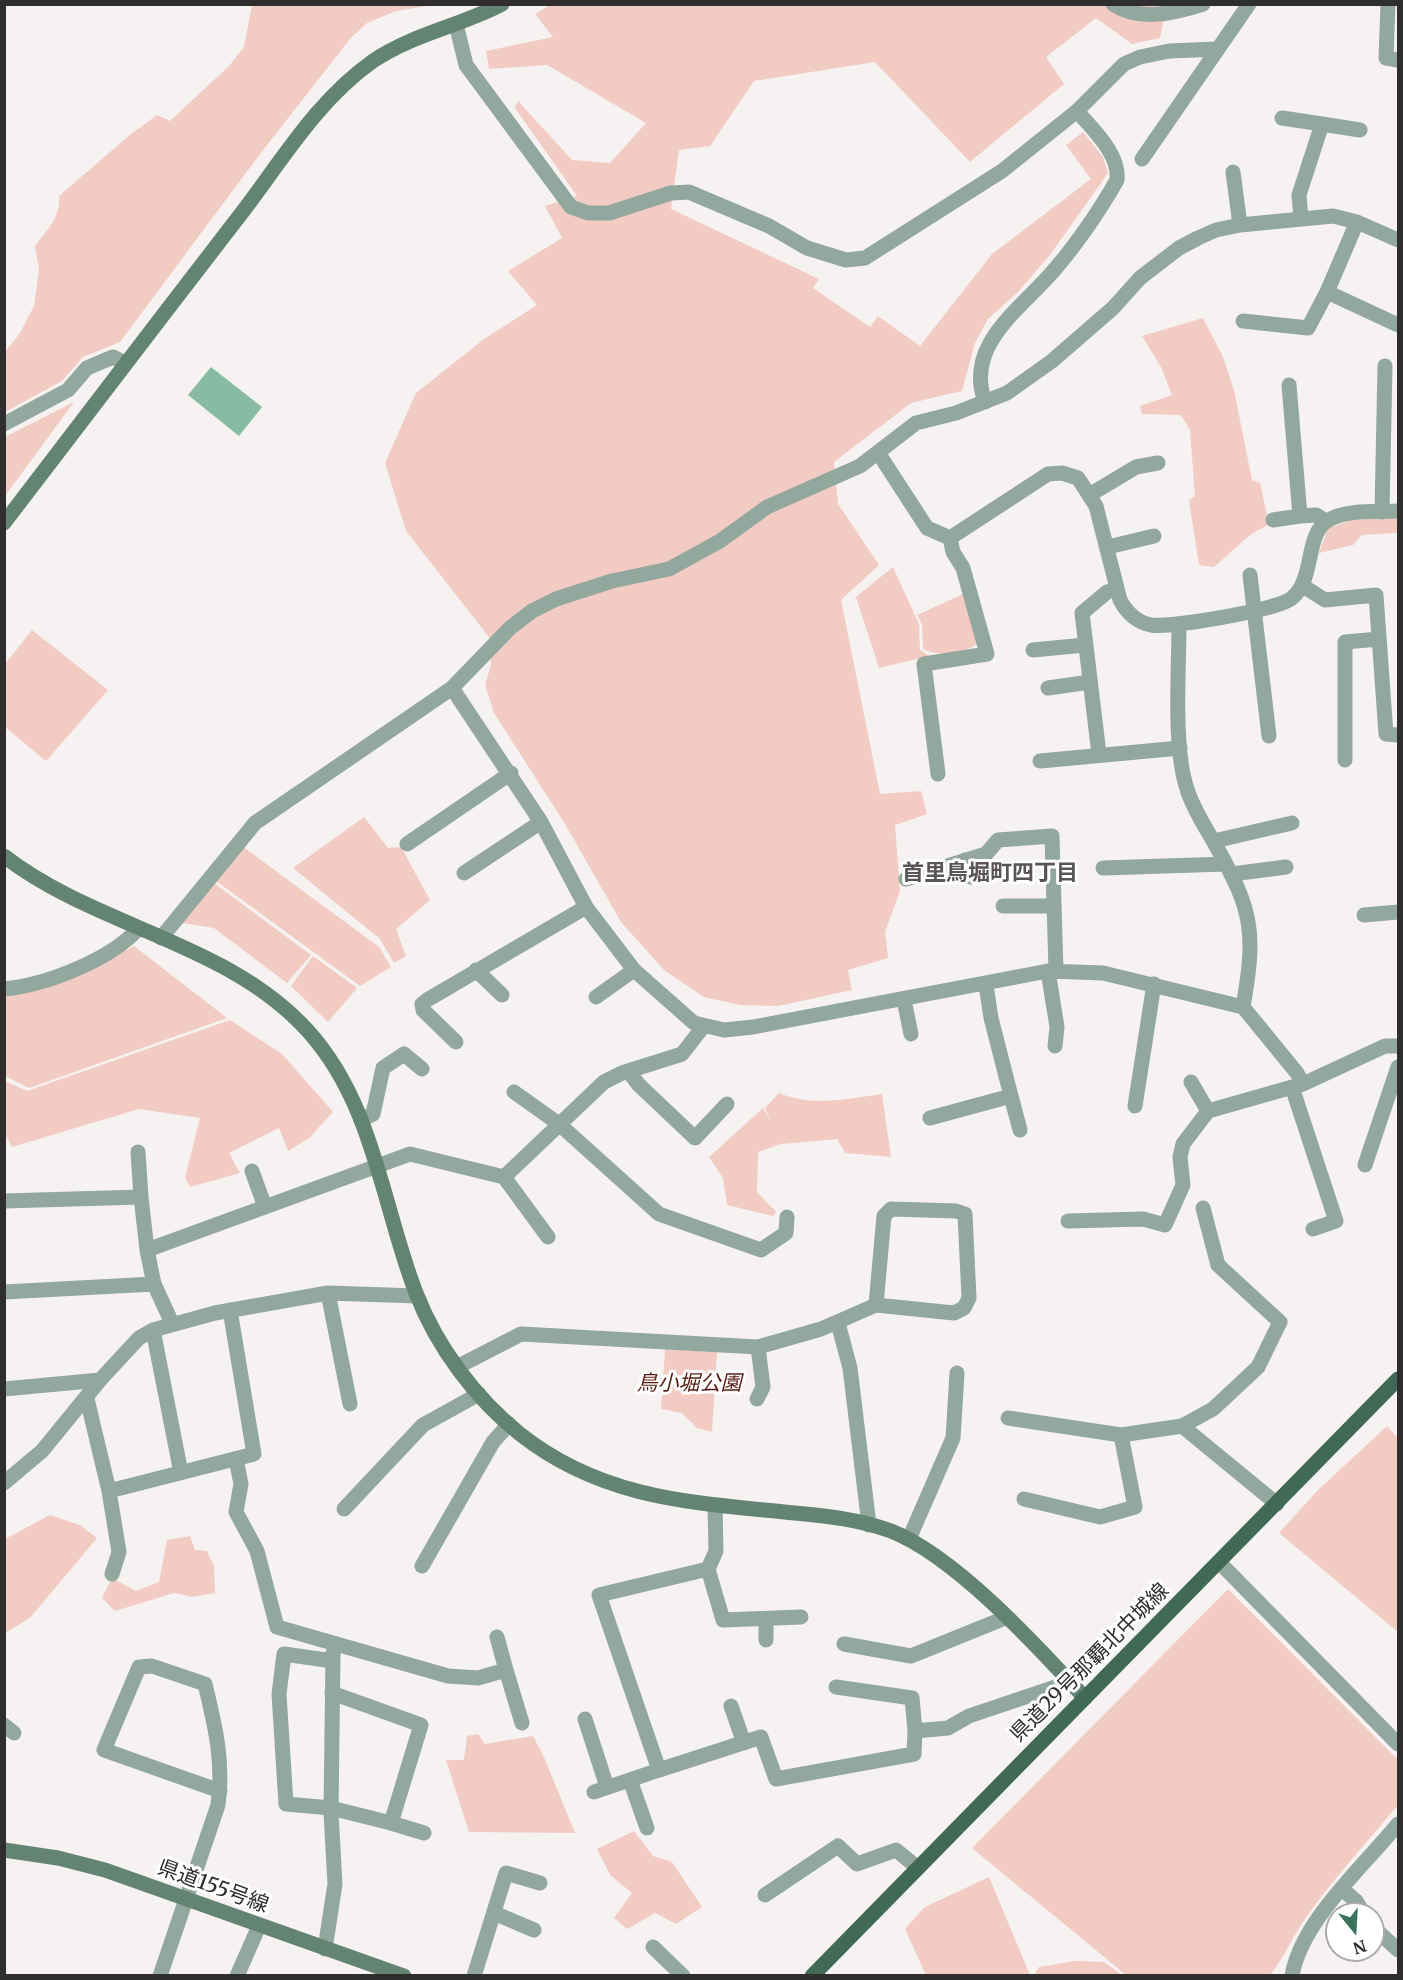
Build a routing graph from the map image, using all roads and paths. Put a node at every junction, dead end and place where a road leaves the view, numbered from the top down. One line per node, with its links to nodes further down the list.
1 (502, 4): 6 (street)
2 (1113, 4): 3 (street)
3 (1203, 4)
4 (1249, 4): 7 (street)
5 (1388, 4): 8 (street)
6 (456, 24): 9 (street); 22 (street)
7 (1218, 50): 9 (street); 13 (street)
8 (1398, 60)
9 (1077, 111): 25 (street)
10 (1282, 118): 11 (street)
11 (1322, 124): 12 (street); 15 (street)
12 (1360, 130)
13 (1142, 159)
14 (1233, 172): 17 (street)
15 (1301, 219): 16 (street); 17 (street)
16 (1357, 222): 18 (street); 19 (street)
17 (1240, 225): 25 (street)
18 (1398, 240)
19 (1326, 292): 20 (street); 21 (street)
20 (1243, 321)
21 (1398, 325)
22 (125, 363): 26 (street); 35 (street)
23 (1385, 366): 31 (street)
24 (1289, 385): 32 (street)
25 (984, 402): 27 (street)
26 (4, 424)
27 (879, 454): 37 (street); 48 (street)
28 (1158, 463): 29 (street)
29 (1091, 494): 37 (street); 38 (street)
30 (1398, 511): 31 (street)
31 (1382, 512): 34 (street)
32 (1300, 516): 33 (street); 34 (street)
33 (1273, 520)
34 (1326, 521): 40 (street)
35 (4, 523)
36 (1154, 536): 38 (street)
37 (950, 538): 57 (street)
38 (1108, 547): 41 (street)
39 (1250, 575): 42 (street)
40 (1304, 586): 42 (street); 44 (street)
41 (1116, 589): 43 (street); 45 (street)
42 (1255, 611): 43 (street); 51 (street)
43 (1179, 625): 52 (street)
44 (1379, 639): 50 (street); 54 (street)
45 (1085, 645): 46 (street); 47 (street)
46 (1033, 650)
47 (1090, 682): 49 (street); 53 (street)
48 (452, 688): 56 (street); 76 (street)
49 (1048, 688)
50 (1398, 735)
51 (1269, 736)
52 (1180, 748): 53 (street); 60 (street)
53 (1099, 754): 55 (street)
54 (1345, 760)
55 (1040, 761)
56 (512, 773): 58 (street); 61 (street)
57 (938, 774)
58 (541, 822): 67 (street); 72 (street)
59 (1292, 823): 60 (street)
60 (1214, 841): 66 (street)
61 (407, 844)
62 (4, 856): 75 (street)
63 (965, 860): 68 (street); 69 (street); 71 (street)
64 (1286, 867): 66 (street)
65 (1103, 868): 66 (street)
66 (1229, 869): 86 (street)
67 (464, 873)
68 (970, 877)
69 (906, 879)
70 (1003, 906): 71 (street)
71 (1053, 906): 79 (street)
72 (586, 907): 77 (street); 78 (street)
73 (1398, 912): 74 (street)
74 (1364, 915)
75 (138, 929): 76 (street); 82 (street)
76 (161, 938): 103 (street)
77 (476, 970): 83 (street); 89 (street)
78 (634, 970): 84 (street); 87 (street)
79 (1052, 970): 80 (street); 81 (street); 90 (street)
80 (1154, 984): 86 (street); 100 (street)
81 (986, 985): 85 (street); 98 (street)
82 (4, 988)
83 (502, 995)
84 (596, 998)
85 (904, 1000): 87 (street); 88 (street)
86 (1243, 1007): 96 (street)
87 (703, 1027): 94 (street)
88 (911, 1034)
89 (456, 1042)
90 (1055, 1046)
91 (1398, 1046): 96 (street)
92 (1398, 1067): 108 (street)
93 (422, 1069): 103 (street)
94 (628, 1071): 99 (street); 104 (street)
95 (1191, 1082): 101 (street)
96 (1297, 1086): 101 (street); 117 (street)
97 (514, 1092): 104 (street)
98 (1011, 1096): 102 (street); 105 (street)
99 (727, 1104)
100 (1135, 1106)
101 (1208, 1111): 116 (street)
102 (930, 1118)
103 (361, 1120): 107 (street)
104 (559, 1125): 110 (street); 115 (street)
105 (1020, 1130)
106 (138, 1152): 111 (street)
107 (377, 1165): 110 (street); 113 (street); 123 (street)
108 (1365, 1165)
109 (252, 1171): 113 (street)
110 (504, 1177): 118 (street)
111 (141, 1197): 112 (street); 119 (street)
112 (4, 1201)
113 (265, 1207): 119 (street)
114 (1203, 1208): 141 (street)
115 (787, 1217)
116 (1068, 1221)
117 (1313, 1229)
118 (548, 1237)
119 (147, 1250): 120 (street)
120 (154, 1284): 121 (street); 126 (street)
121 (4, 1292)
122 (328, 1293): 123 (street); 125 (street); 138 (street)
123 (417, 1296): 130 (street)
124 (876, 1305): 124 (street); 127 (street)
125 (230, 1310): 126 (street); 143 (street)
126 (172, 1323): 128 (street)
127 (837, 1323): 129 (street); 151 (street)
128 (153, 1330): 133 (street); 144 (street)
129 (758, 1347): 130 (street); 137 (street)
130 (457, 1367): 135 (street)
131 (957, 1373): 152 (street)
132 (1398, 1379): 148 (main road, 県道29号那覇北中城線)
133 (100, 1380): 134 (street); 136 (street)
134 (4, 1389)
135 (478, 1394): 140 (street); 150 (street)
136 (87, 1399): 145 (street); 146 (street)
137 (757, 1399)
138 (350, 1404)
139 (1008, 1418): 142 (street)
140 (509, 1424): 149 (street); 154 (street)
141 (1182, 1426): 142 (street); 148 (street)
142 (1121, 1435): 147 (street)
143 (236, 1459): 144 (street); 162 (street)
144 (181, 1473): 146 (street)
145 (7, 1480)
146 (109, 1491): 156 (street)
147 (1024, 1499)
148 (1277, 1504): 153 (main road, 県道29号那覇北中城線)
149 (715, 1506): 151 (street); 155 (street)
150 (344, 1509)
151 (869, 1524): 152 (street)
152 (909, 1539): 159 (street)
153 (1220, 1563): 169 (main road, 県道29号那覇北中城線); 175 (street)
154 (422, 1566)
155 (708, 1569): 158 (street); 176 (street)
156 (112, 1574)
157 (801, 1617): 158 (street)
158 (766, 1618): 161 (street)
159 (1005, 1618): 163 (street); 166 (street)
160 (497, 1637): 165 (street)
161 (766, 1640)
162 (333, 1644): 164 (street); 165 (street)
163 (844, 1644)
164 (333, 1661): 168 (street); 179 (street)
165 (506, 1670): 172 (street)
166 (1070, 1682): 169 (street); 173 (street)
167 (836, 1687): 173 (street)
168 (332, 1693): 179 (street); 180 (street)
169 (1084, 1698): 185 (main road, 県道29号那覇北中城線)
170 (731, 1706): 174 (street)
171 (585, 1719): 177 (street)
172 (522, 1723)
173 (915, 1731): 174 (street)
174 (744, 1743): 176 (street)
175 (1398, 1744)
176 (659, 1770): 177 (street)
177 (630, 1780): 181 (street)
178 (220, 1791): 178 (street); 189 (street)
179 (332, 1808): 180 (street); 196 (street)
180 (391, 1823): 182 (street)
181 (646, 1828)
182 (424, 1833)
183 (1396, 1834): 187 (street)
184 (4, 1850): 189 (street, 県道155号線)
185 (918, 1868): 188 (street); 203 (main road, 県道29号那覇北中城線)
186 (540, 1883): 191 (street)
187 (1342, 1889): 190 (street); 204 (street)
188 (765, 1895)
189 (186, 1900): 192 (street, 県道155号線); 198 (street)
190 (1357, 1902)
191 (494, 1913): 193 (street); 201 (street)
192 (259, 1926): 196 (street, 県道155号線); 199 (street)
193 (534, 1929)
194 (1385, 1939): 197 (street)
195 (653, 1947): 202 (street)
196 (325, 1949): 200 (street, 県道155号線)
197 (1398, 1950)
198 (160, 1976)
199 (237, 1976)
200 (404, 1976)
201 (474, 1976)
202 (683, 1976)
203 (812, 1976)
204 (1293, 1976)

